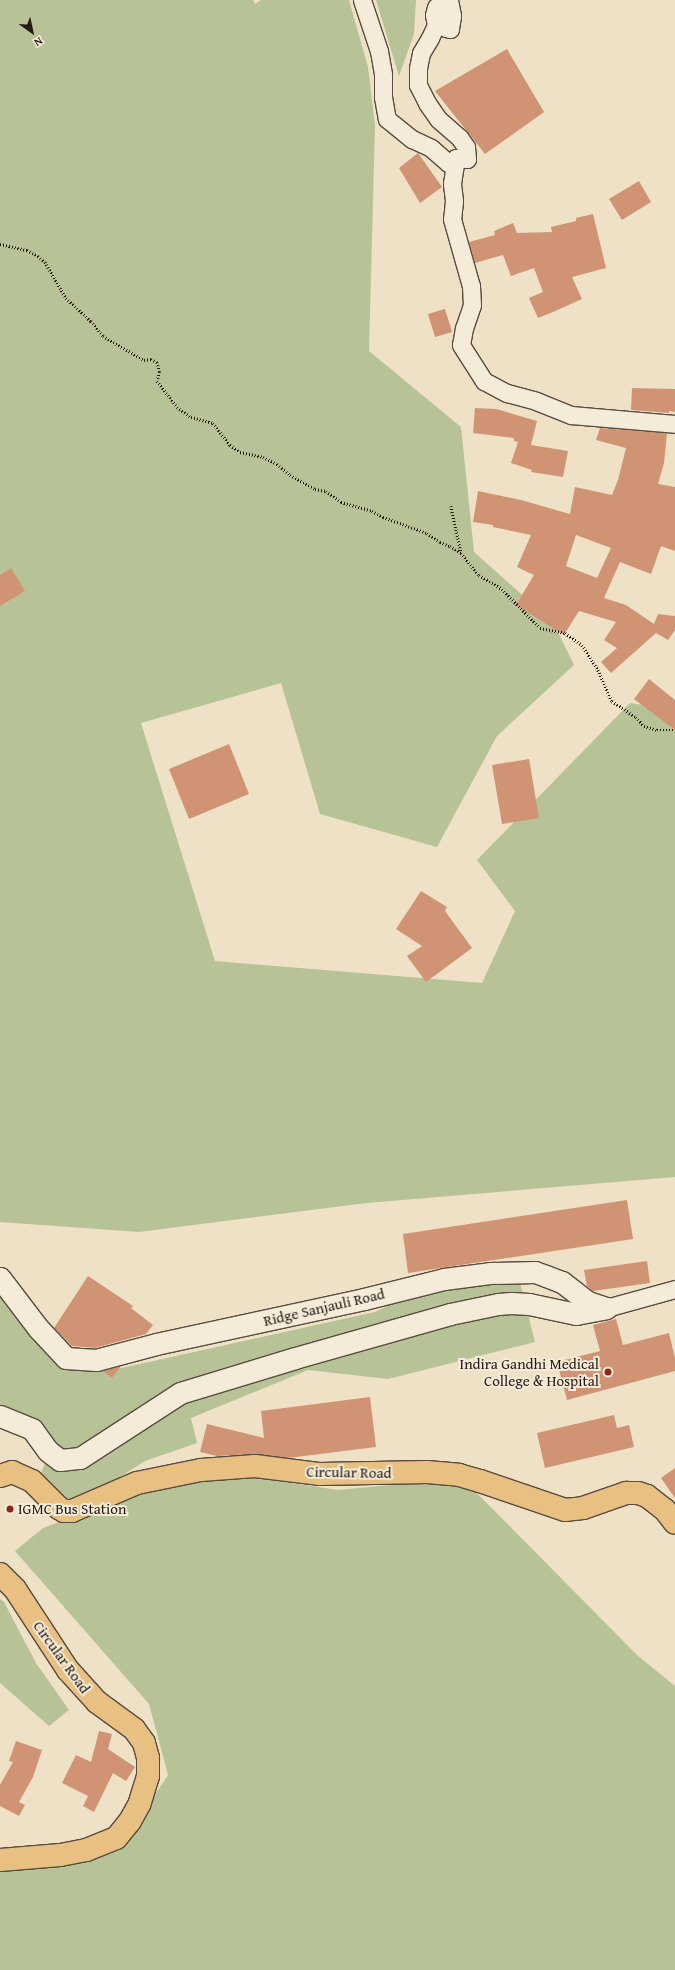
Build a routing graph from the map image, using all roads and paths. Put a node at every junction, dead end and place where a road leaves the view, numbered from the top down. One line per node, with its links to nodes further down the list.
1 (362, 0): 3 (street)
2 (449, 0): 3 (street)
3 (456, 158): 5 (street)
4 (0, 244): 7 (path)
5 (675, 424)
6 (451, 506): 7 (path)
7 (461, 553): 8 (path)
8 (675, 730)
9 (0, 1278): 11 (street, Ridge Sanjauli Road)
10 (675, 1289): 11 (street)
11 (606, 1308): 12 (street)
12 (0, 1416)
13 (0, 1476): 14 (main road, Circular Road)
14 (675, 1523)
15 (0, 1574): 16 (main road, Circular Road)
16 (0, 1860)

